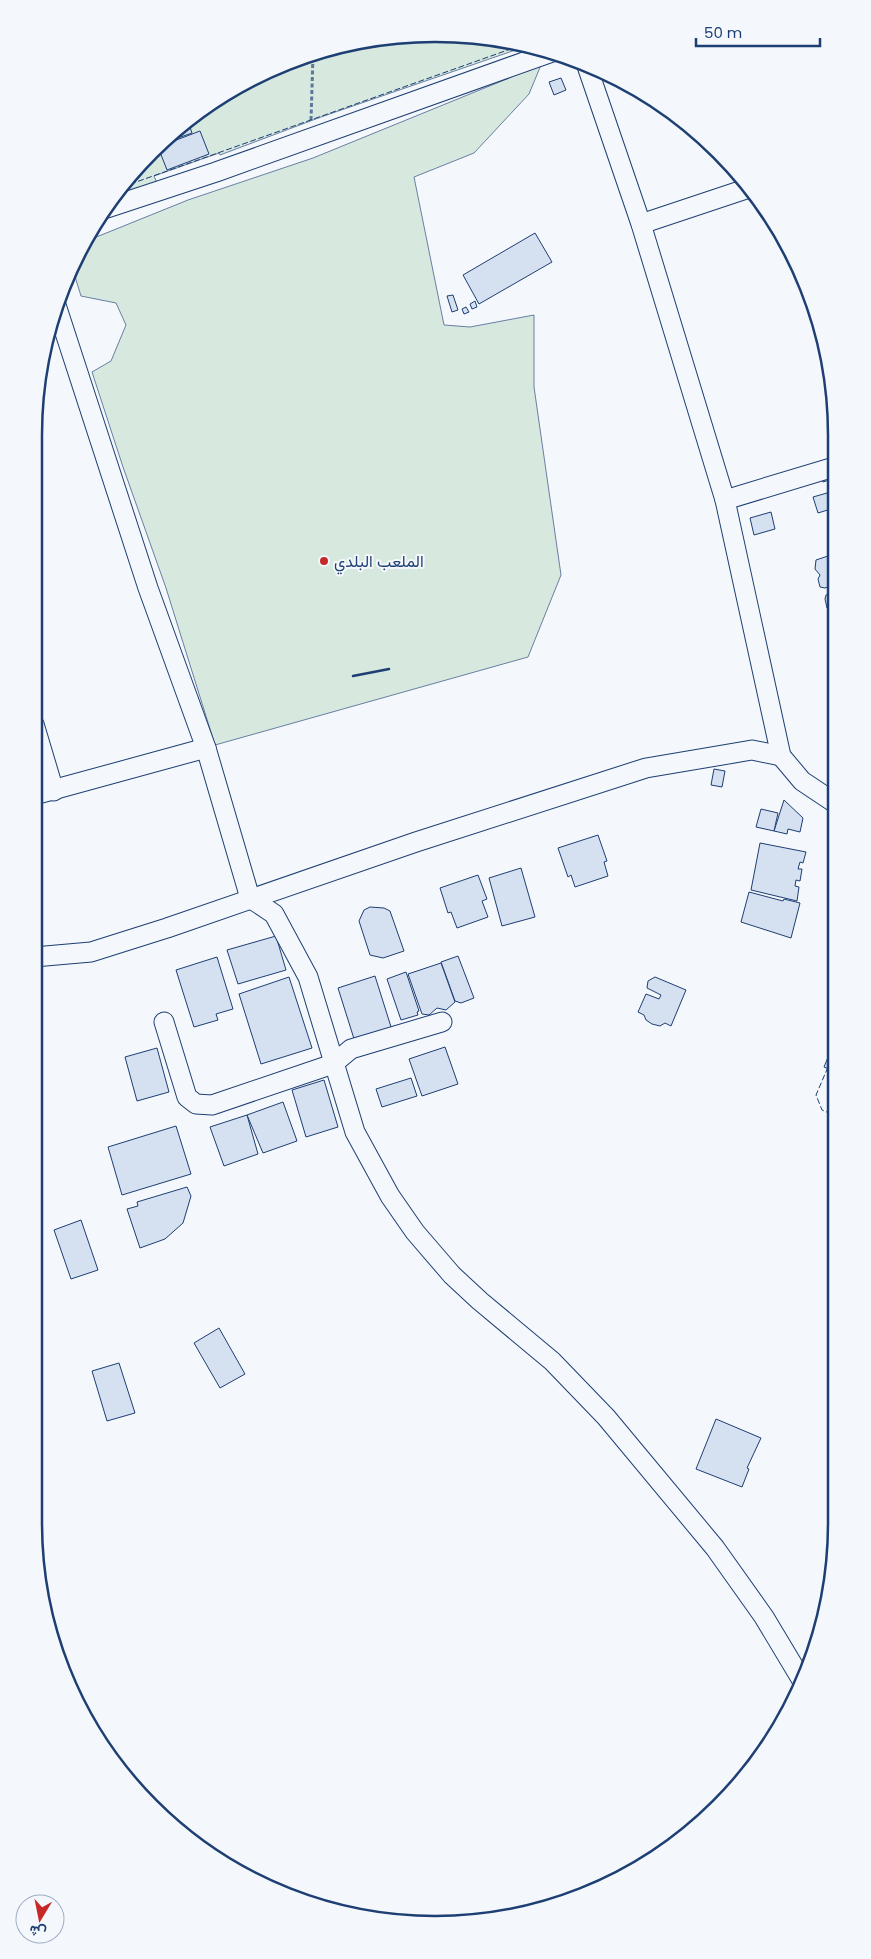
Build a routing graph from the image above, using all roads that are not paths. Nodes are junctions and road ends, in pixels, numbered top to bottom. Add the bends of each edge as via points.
1 (539, 57) edge
2 (590, 74) edge
3 (742, 190) edge
4 (118, 204) edge
5 (641, 224) junction
6 (60, 318) edge
7 (828, 469) edge
8 (725, 500) junction
9 (206, 748) junction
10 (42, 751) edge
11 (781, 756) junction
12 (54, 791) junction
13 (42, 794) edge
14 (828, 798) edge
15 (250, 898) junction
16 (42, 956) edge
17 (164, 1022) dead end
18 (442, 1022) dead end
19 (333, 1064) junction
20 (799, 1675) edge

1 - 4 street
2 - 5 street
3 - 5 street
5 - 8 street
6 - 9 street via 148,588
7 - 8 street
8 - 11 street
9 - 12 street
9 - 15 street
10 - 12 street
11 - 14 street via 802,781
11 - 15 street via 752,750 646,768
12 - 13 street
15 - 16 street via 91,952
15 - 19 street via 274,914 308,977
17 - 19 street via 187,1097 196,1104 212,1106
18 - 19 street via 351,1049
19 - 20 street via 355,1132 390,1196 416,1232 452,1275 552,1361 606,1417 715,1548 764,1617

